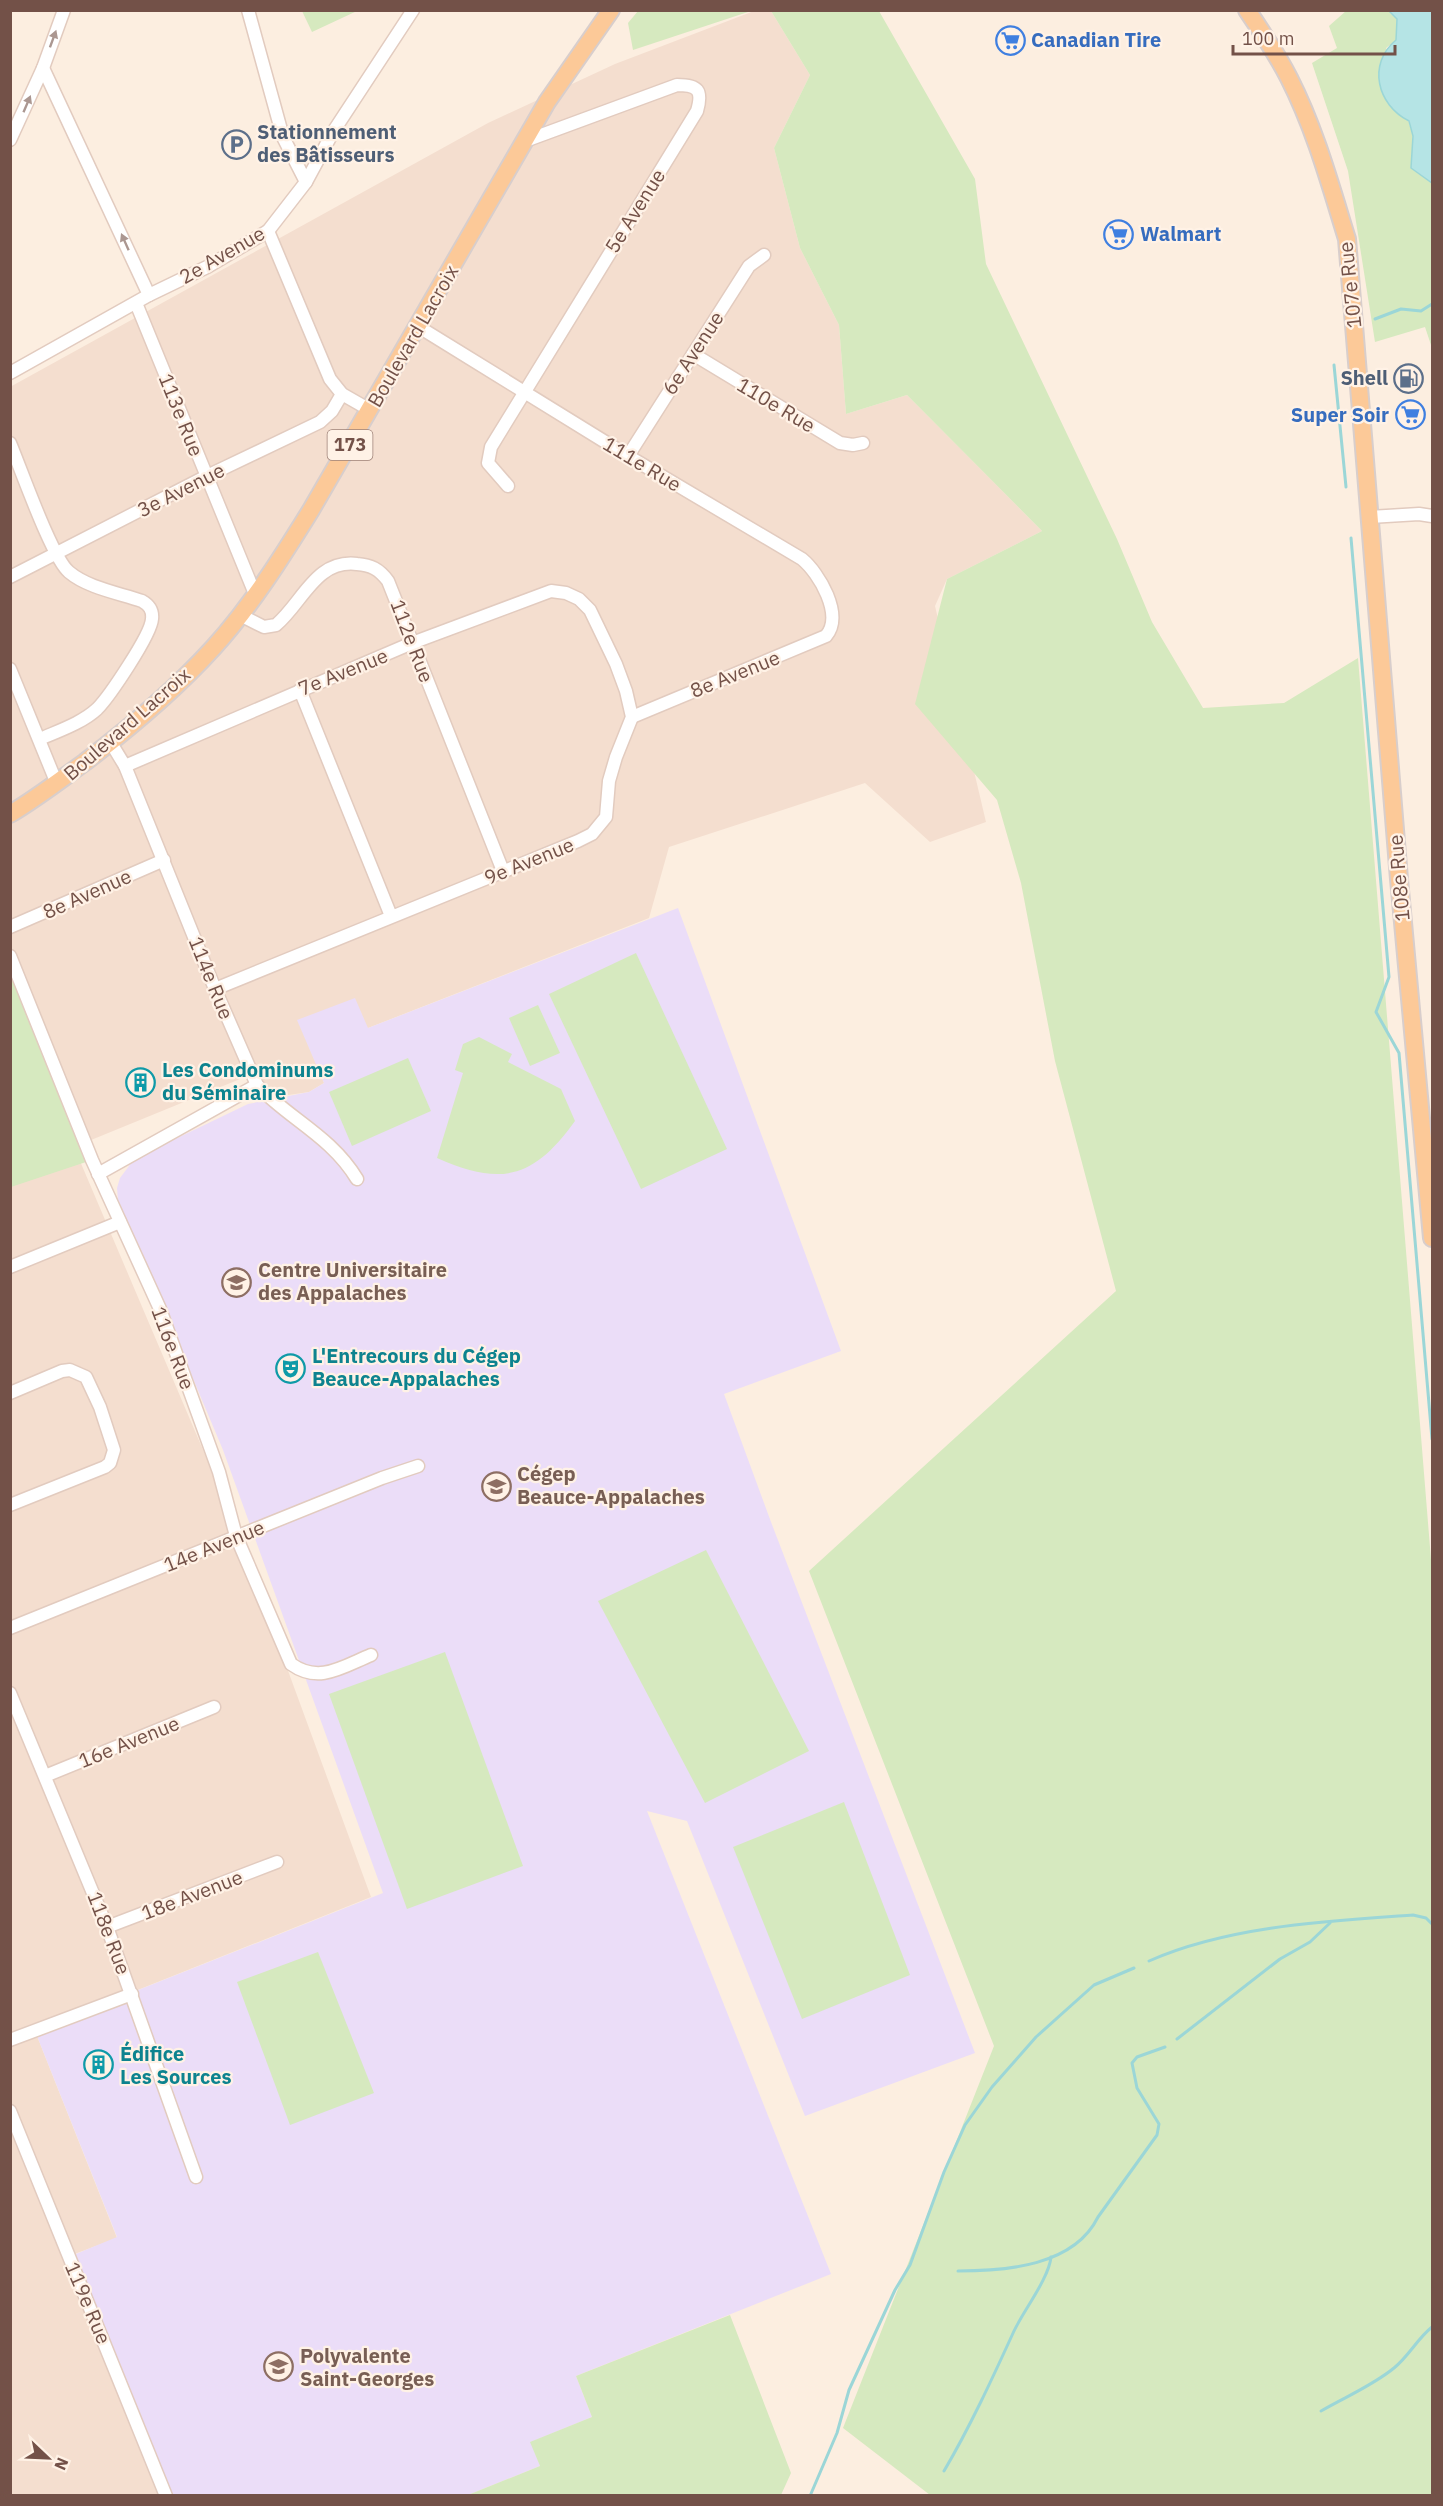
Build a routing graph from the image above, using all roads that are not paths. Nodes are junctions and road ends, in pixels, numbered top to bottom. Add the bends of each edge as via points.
1 (64, 10) edge
2 (248, 10) edge
3 (413, 10) edge
4 (612, 10) edge
5 (1247, 10) edge
6 (43, 68) junction
7 (10, 140) edge
8 (525, 141) junction
9 (306, 182) junction
10 (268, 231) junction
11 (764, 255) dead end
12 (149, 295) junction
13 (136, 303) junction
14 (419, 327) junction
15 (693, 354) junction
16 (10, 374) edge
17 (524, 392) junction
18 (342, 394) junction
19 (370, 410) junction
20 (10, 443) edge
21 (863, 443) dead end
22 (628, 456) junction
23 (206, 477) junction
24 (508, 486) dead end
25 (1432, 516) edge
26 (1370, 517) junction
27 (57, 554) junction
28 (10, 577) edge
29 (255, 594) junction
30 (240, 615) junction
31 (832, 625) joint
32 (412, 643) junction
33 (10, 669) edge
34 (300, 690) junction
35 (632, 717) junction
36 (40, 739) junction
37 (111, 743) junction
38 (125, 766) junction
39 (57, 784) junction
40 (10, 814) edge
41 (164, 860) junction
42 (503, 871) junction
43 (391, 916) junction
44 (10, 927) edge
45 (10, 956) edge
46 (215, 989) junction
47 (257, 1085) junction
48 (98, 1174) junction
49 (357, 1179) dead end
50 (120, 1222) junction
51 (1432, 1238) edge
52 (10, 1267) edge
53 (10, 1393) edge
54 (418, 1466) dead end
55 (10, 1505) edge
56 (236, 1536) junction
57 (10, 1628) edge
58 (371, 1655) dead end
59 (10, 1693) edge
60 (214, 1707) dead end
61 (45, 1776) junction
62 (277, 1862) dead end
63 (107, 1927) junction
64 (132, 1994) junction
65 (10, 2040) edge
66 (10, 2111) edge
67 (196, 2177) dead end
68 (166, 2496) edge

6 -> 1 street
2 - 9 street via 284,137
3 - 9 street, 2e Avenue via 333,132
4 - 8 main road, Boulevard Lacroix / 173 via 547,102
5 - 26 main road, 107e Rue via 1298,96 1347,239
7 -> 6 street
12 -> 6 street
8 - 14 main road, Boulevard Lacroix / 173
8 - 17 street, 5e Avenue via 677,85 699,91 697,111
9 - 10 street, 2e Avenue
10 - 12 street, 2e Avenue
10 - 18 street via 330,379
11 - 15 street, 6e Avenue via 749,266
12 - 13 street, 2e Avenue
13 - 16 street, 2e Avenue
13 - 23 street, 113e Rue
14 - 17 street, 111e Rue
14 - 19 main road, Boulevard Lacroix / 173
15 - 21 street, 110e Rue via 840,443
15 - 22 street, 6e Avenue
17 - 22 street, 111e Rue
17 - 24 street, 5e Avenue via 488,454 488,463
18 - 19 street
18 - 23 street, 3e Avenue via 320,422
19 - 29 main road, Boulevard Lacroix / 173 via 288,548
20 - 27 street
22 - 31 street, 111e Rue via 811,566 826,594
23 - 27 street, 3e Avenue
23 - 29 street, 113e Rue
25 - 26 street
26 - 51 main road, 108e Rue
27 - 28 street, 3e Avenue
27 - 36 street via 68,572 82,581 142,601 151,609 152,622 150,632 97,708
29 - 30 main road, Boulevard Lacroix / 173
30 - 32 street, 112e Rue via 264,627 276,625 322,572 338,563 367,565 388,581
30 - 37 main road, Boulevard Lacroix / 173 via 182,679
31 - 35 street, 8e Avenue via 826,636
32 - 34 street, 7e Avenue
32 - 35 street, 7e Avenue via 551,591 566,593 590,610 606,640
32 - 42 street, 112e Rue
33 - 36 street
34 - 38 street, 7e Avenue
34 - 43 street
35 - 42 street, 9e Avenue via 609,781 606,817 592,834
36 - 39 street
37 - 38 street, 114e Rue
37 - 39 main road, Boulevard Lacroix / 173
38 - 41 street, 114e Rue
39 - 40 main road, Boulevard Lacroix / 173
41 - 44 street, 8e Avenue
41 - 46 street, 114e Rue
42 - 43 street, 9e Avenue
43 - 46 street, 9e Avenue
45 - 48 street, 116e Rue
46 - 47 street, 114e Rue
47 - 48 street
47 - 49 street, 114e Rue via 338,1153
48 - 50 street, 116e Rue
50 - 52 street
50 - 56 street, 116e Rue via 160,1310 219,1472
53 - 55 street via 62,1371 86,1377 114,1450 105,1467
54 - 56 street, 14e Avenue
56 - 57 street, 14e Avenue
56 - 58 street, 116e Rue via 291,1664 302,1672 318,1674
59 - 61 street, 118e Rue
60 - 61 street, 16e Avenue
61 - 63 street, 118e Rue
62 - 63 street, 18e Avenue
63 - 64 street, 118e Rue
64 - 65 street
64 - 67 street, 118e Rue
66 - 68 street, 119e Rue

